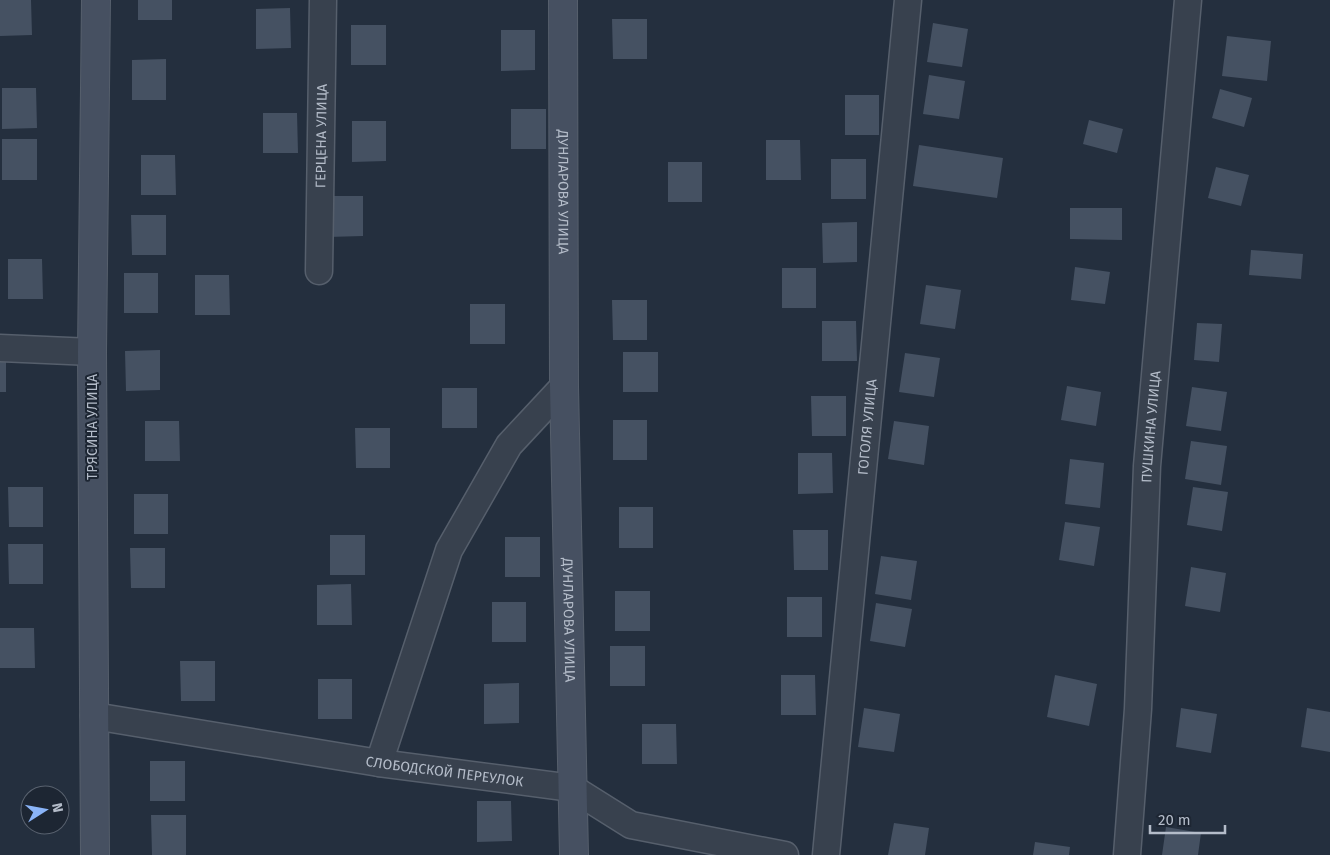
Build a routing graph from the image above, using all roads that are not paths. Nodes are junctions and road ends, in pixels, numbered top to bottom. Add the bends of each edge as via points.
1 (96, 0) edge
2 (323, 0) edge
3 (563, 0) edge
4 (908, 0) edge
5 (1188, 0) edge
6 (320, 272) dead end
7 (0, 348) edge
8 (92, 352) junction
9 (564, 386) junction
10 (94, 716) junction
11 (379, 763) junction
12 (572, 788) junction
13 (95, 855) edge
14 (574, 855) edge
15 (785, 855) edge
16 (826, 855) edge
17 (1127, 855) edge

1 - 8 street, ТРЯСИНА УЛИЦА
2 - 6 street, ГЕРЦЕНА УЛИЦА
3 - 9 street, ДУНЛАРОВА УЛИЦА
4 - 16 street, ГОГОЛЯ УЛИЦА
5 - 17 street, ПУШКИНА УЛИЦА via 1147,466 1138,709
7 - 8 street
8 - 10 street, ТРЯСИНА УЛИЦА
9 - 11 street via 509,446 449,550
9 - 12 street, ДУНЛАРОВА УЛИЦА
10 - 11 street, СЛОБОДСКОЙ ПЕРЕУЛОК
10 - 13 street, ТРЯСИНА УЛИЦА
11 - 12 street, СЛОБОДСКОЙ ПЕРЕУЛОК
12 - 14 street, ДУНЛАРОВА УЛИЦА
12 - 15 street, СЛОБОДСКОЙ ПЕРЕУЛОК via 631,825

